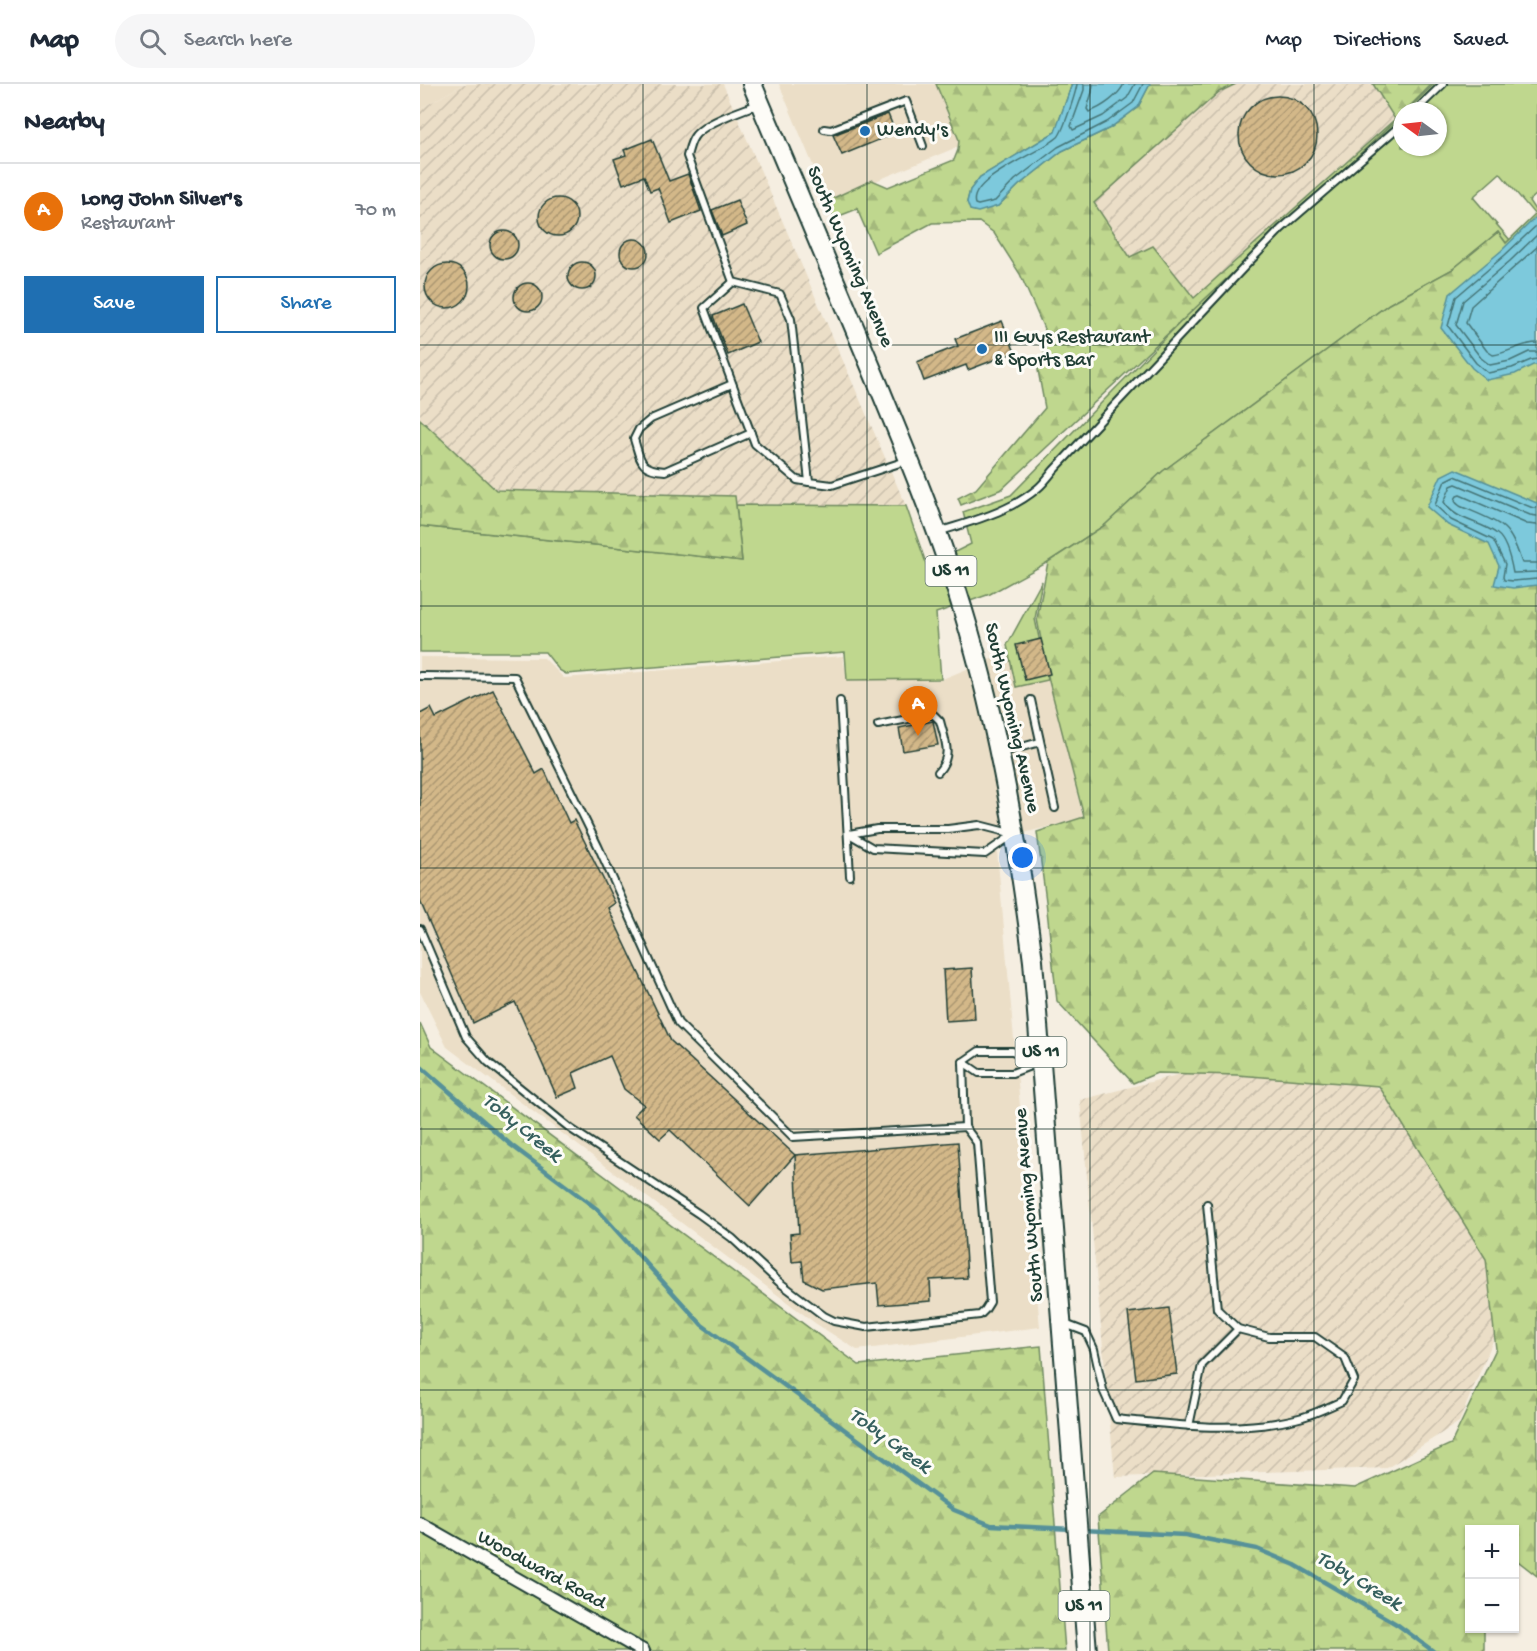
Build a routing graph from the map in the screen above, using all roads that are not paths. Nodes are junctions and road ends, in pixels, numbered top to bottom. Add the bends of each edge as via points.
1 (752, 84) edge
2 (1443, 84) edge
3 (1424, 102) edge
4 (760, 104) junction
5 (824, 129) dead end
6 (1393, 132) edge
7 (923, 146) dead end
8 (734, 282) junction
9 (732, 384) junction
10 (751, 433) junction
11 (909, 460) junction
12 (809, 482) junction
13 (938, 532) junction
14 (420, 676) edge
15 (840, 700) dead end
16 (1031, 700) dead end
17 (878, 725) dead end
18 (1040, 742) junction
19 (999, 753) junction
20 (938, 772) dead end
21 (1055, 808) dead end
22 (849, 834) junction
23 (1014, 834) junction
24 (850, 876) dead end
25 (420, 929) edge
26 (963, 1062) junction
27 (1041, 1062) junction
28 (965, 1126) junction
29 (1207, 1204) dead end
30 (1062, 1322) junction
31 (1238, 1329) junction
32 (1189, 1426) junction
33 (420, 1524) edge
34 (643, 1651) edge
35 (1087, 1651) edge

1 - 4 main road, South Wyoming Avenue / US 11
2 - 3 lane
4 - 8 lane via 702,129 694,137 687,156
4 - 11 main road, South Wyoming Avenue / US 11
5 - 7 lane via 831,130 906,101
6 - 13 lane via 1281,229 1040,487 1004,510
8 - 9 lane via 704,308
8 - 12 lane via 780,294 791,319
9 - 10 lane
9 - 10 lane via 651,418 634,439 642,464 651,470 665,471
10 - 12 lane via 756,444 797,480
11 - 12 lane via 832,485
11 - 13 main road, South Wyoming Avenue / US 11
13 - 19 main road, South Wyoming Avenue / US 11 via 973,644
14 - 28 lane via 514,677 598,846 678,1023 793,1137
15 - 22 lane
16 - 18 lane
17 - 20 lane via 928,715 937,717 947,753
18 - 19 lane
18 - 21 lane
19 - 23 main road, South Wyoming Avenue / US 11
22 - 23 lane via 878,829 980,825
22 - 23 lane via 873,848 985,854
22 - 24 lane
23 - 27 main road, South Wyoming Avenue / US 11 via 1033,961
25 - 28 lane via 466,1037 488,1062 571,1129 732,1238 779,1282 834,1321 866,1327 980,1315 985,1310 990,1302 977,1143
26 - 27 lane via 979,1073 1012,1073
26 - 27 lane via 979,1051 1012,1051
26 - 28 lane
27 - 30 main road, South Wyoming Avenue / US 11
29 - 31 lane via 1217,1309
30 - 32 lane via 1086,1332 1116,1419
30 - 35 main road, South Wyoming Avenue / US 11
31 - 32 lane via 1202,1365
31 - 32 lane via 1269,1337 1315,1337 1345,1358 1353,1380 1342,1401 1304,1417 1233,1427
33 - 34 street, Woodward Road

